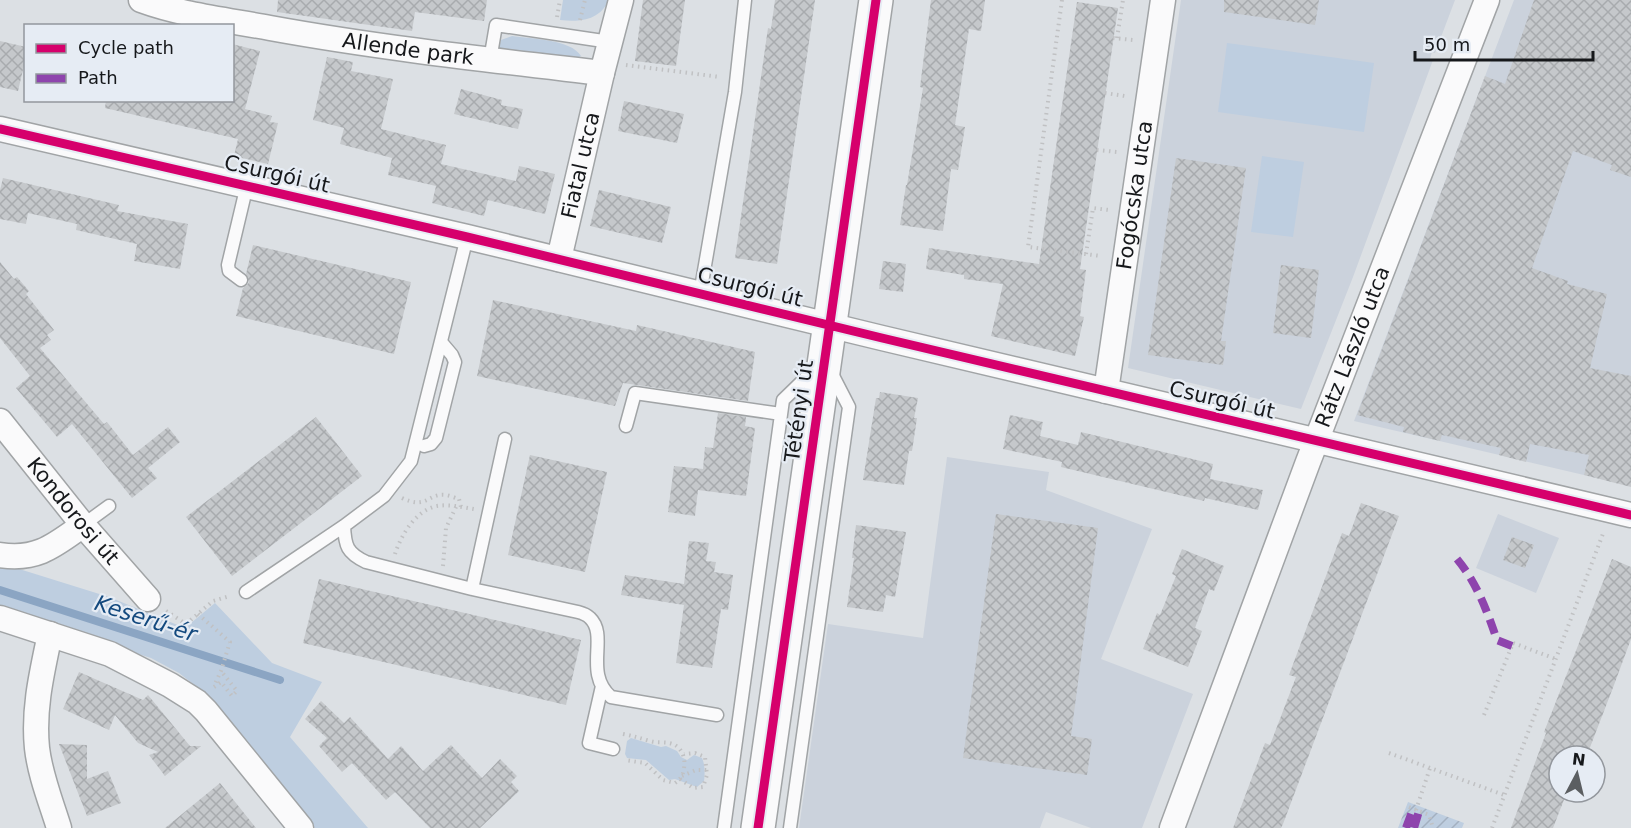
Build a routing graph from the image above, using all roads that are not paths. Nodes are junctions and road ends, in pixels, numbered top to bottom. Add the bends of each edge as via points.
1 (141, 0) edge
2 (621, 0) edge
3 (746, 0) edge
4 (876, 0) edge
5 (1163, 0) edge
6 (1486, 0) edge
7 (606, 59) junction
8 (490, 60) junction
9 (0, 129) edge
10 (247, 185) junction
11 (467, 237) junction
12 (559, 259) junction
13 (241, 280) dead end
14 (700, 294) junction
15 (830, 325) junction
16 (441, 342) junction
17 (825, 359) junction
18 (1106, 391) junction
19 (781, 414) junction
20 (0, 421) edge
21 (626, 426) dead end
22 (505, 439) dead end
23 (1316, 441) junction
24 (424, 446) dead end
25 (109, 506) dead end
26 (1622, 513) edge
27 (83, 525) junction
28 (344, 526) junction
29 (0, 555) edge
30 (471, 589) junction
31 (246, 592) dead end
32 (148, 599) road end
33 (0, 618) edge
34 (50, 634) junction
35 (602, 686) junction
36 (717, 715) dead end
37 (620, 750) road end
38 (59, 828) edge
39 (301, 828) edge
40 (724, 828) edge
41 (758, 828) edge
42 (790, 828) edge
43 (1172, 828) edge

1 - 8 street, Allende park via 182,12 299,33
2 - 7 street
3 - 14 lane
4 - 15 street, Tétényi út
5 - 18 street, Fogócska utca
6 - 23 street, Rátz László utca
7 - 8 street, Allende park
7 - 8 lane via 496,25
7 - 12 street, Fiatal utca
9 - 10 street, Csurgói út
10 - 11 street, Csurgói út
10 - 13 lane via 228,265 229,271
11 - 12 street, Csurgói út
11 - 16 lane
12 - 14 street, Csurgói út
14 - 15 street, Csurgói út
15 - 17 street, Tétényi út
15 - 18 street, Csurgói út
16 - 24 lane via 455,362 436,438
16 - 28 lane via 411,461 384,496
17 - 19 lane via 783,399
17 - 41 street, Tétényi út
17 - 42 lane via 849,407
18 - 23 street, Csurgói út
19 - 21 lane via 635,393
19 - 40 lane
20 - 27 street, Kondorosi út
22 - 30 lane
23 - 26 street, Csurgói út
23 - 43 street, Rátz László utca
25 - 27 lane
27 - 29 street via 51,548 23,556
27 - 32 street, Kondorosi út
28 - 30 lane via 348,549 366,562
28 - 31 lane
30 - 35 lane via 578,612 591,619 597,631 596,661
33 - 34 street
34 - 38 street via 36,718 38,749
34 - 39 street via 110,654 197,702
35 - 36 lane via 611,697
35 - 37 lane via 589,743

